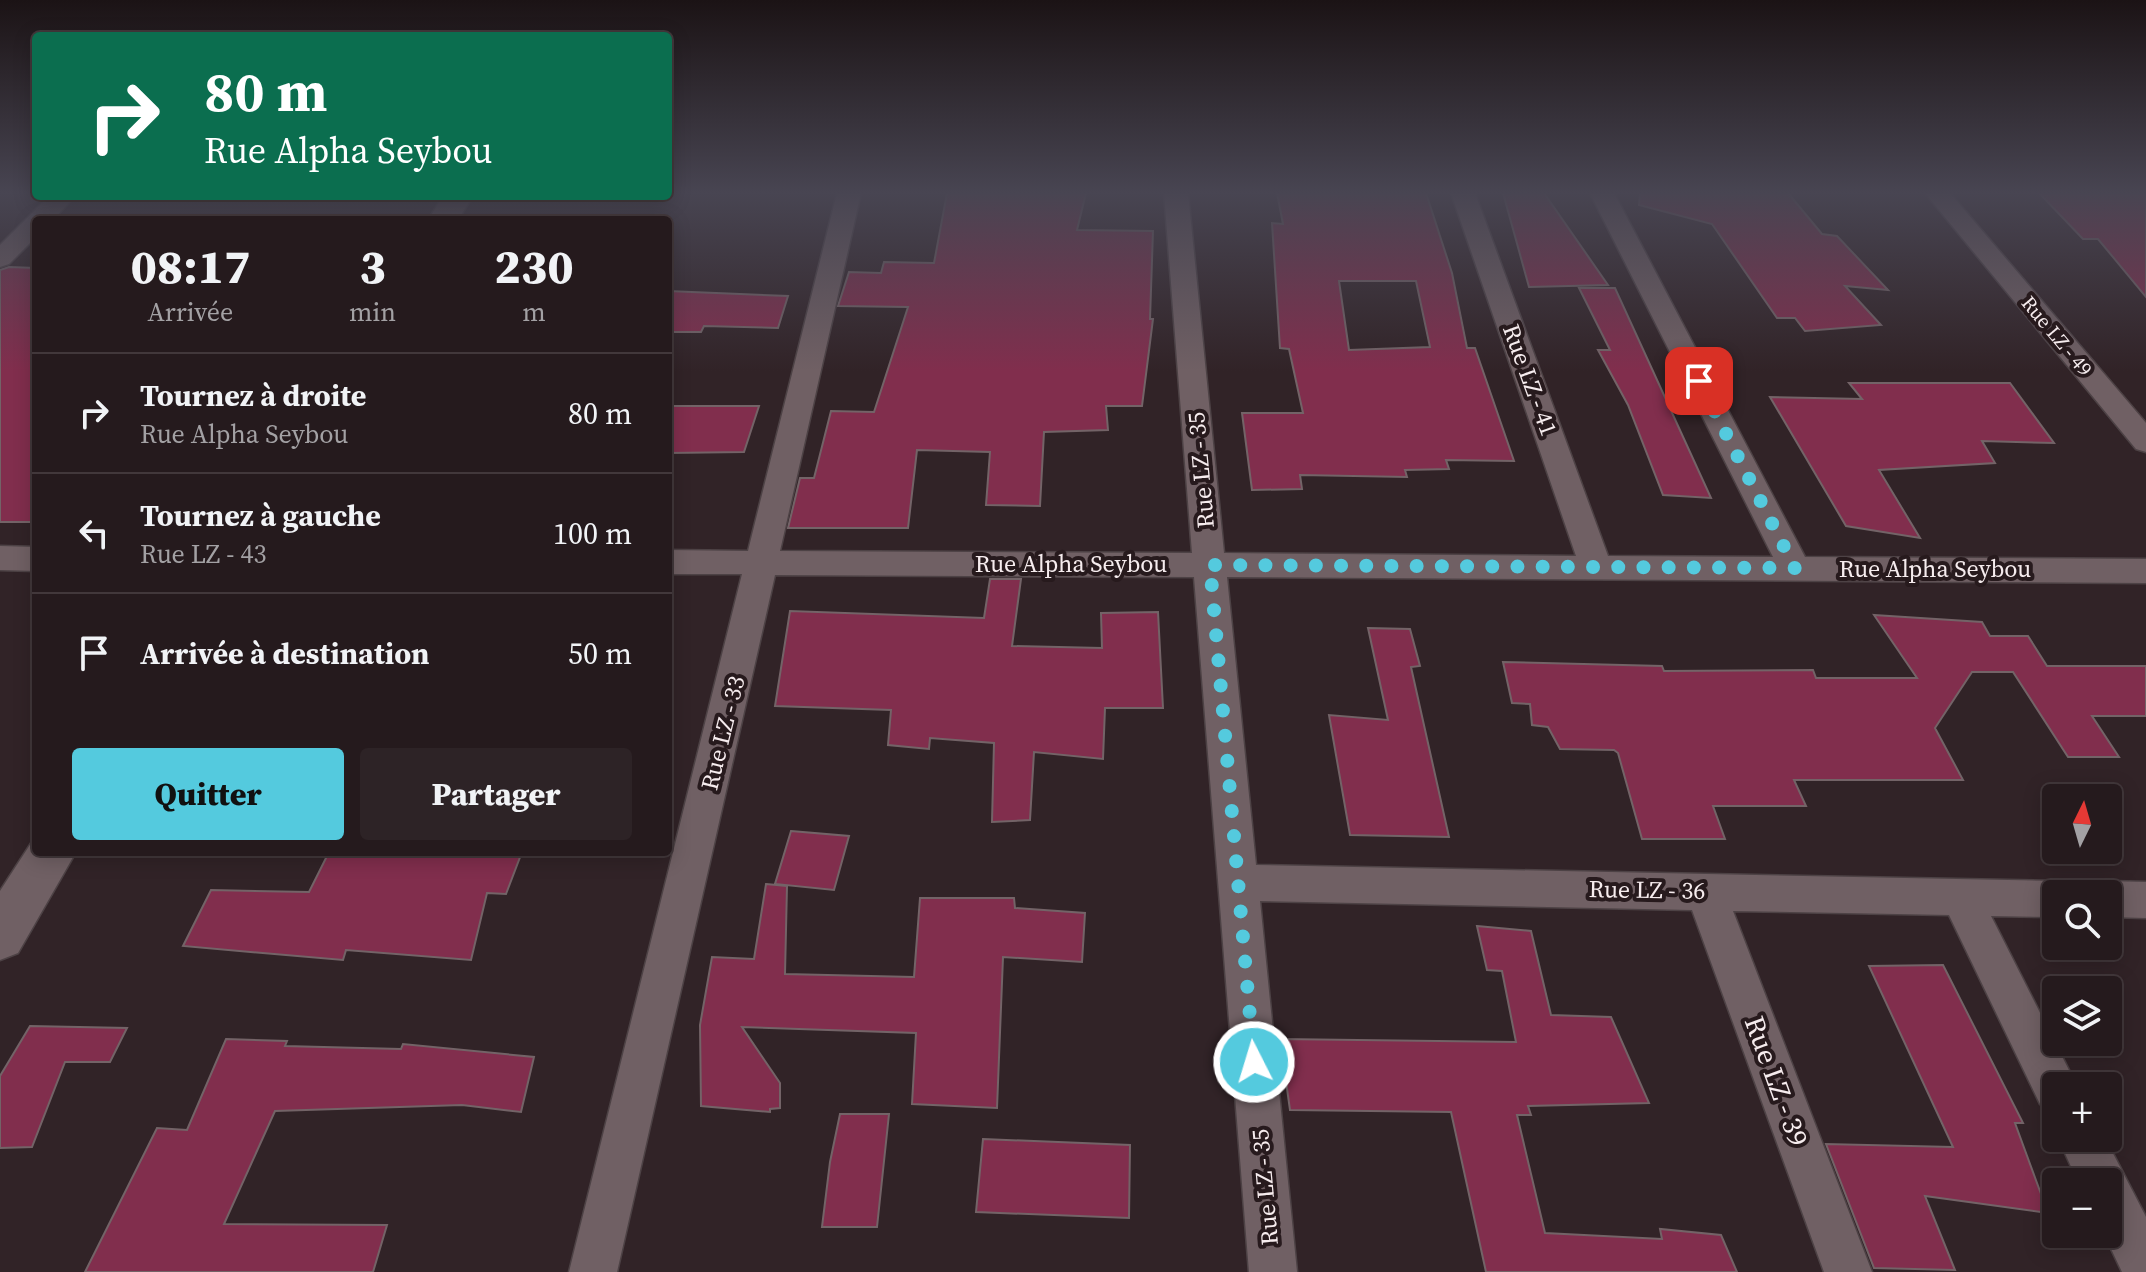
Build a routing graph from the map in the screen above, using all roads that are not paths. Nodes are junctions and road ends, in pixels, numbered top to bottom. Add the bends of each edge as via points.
1 (835, 252) edge
2 (1181, 252) edge
3 (1484, 252) edge
4 (1633, 252) edge
5 (1987, 252) edge
6 (2146, 442) edge
7 (0, 558) edge
8 (32, 559) edge
9 (672, 562) edge
10 (764, 562) junction
11 (1210, 565) junction
12 (1596, 567) junction
13 (1795, 568) junction
14 (2146, 571) edge
15 (50, 856) edge
16 (1238, 883) junction
17 (1705, 891) junction
18 (1961, 898) junction
19 (2042, 899) edge
20 (2122, 899) edge
21 (2146, 900) edge
22 (0, 936) edge
23 (2048, 1072) edge
24 (2122, 1220) edge
25 (2146, 1268) edge
26 (593, 1272) edge
27 (1273, 1272) edge
28 (1848, 1272) edge

1 - 10 street, Rue LZ - 33
2 - 11 street, Rue LZ - 35
3 - 12 street, Rue LZ - 41
4 - 13 street
5 - 6 street, Rue LZ - 49
7 - 8 street
9 - 10 street, Rue Alpha Seybou
10 - 11 street, Rue Alpha Seybou
10 - 26 street, Rue LZ - 33
11 - 12 street, Rue Alpha Seybou
11 - 16 street, Rue LZ - 35
12 - 13 street, Rue Alpha Seybou
13 - 14 street, Rue Alpha Seybou
15 - 22 street
16 - 17 street, Rue LZ - 36
16 - 27 street, Rue LZ - 35
17 - 18 street, Rue LZ - 36
17 - 28 street, Rue LZ - 39
18 - 19 street, Rue LZ - 36
18 - 23 street
20 - 21 street
24 - 25 street

